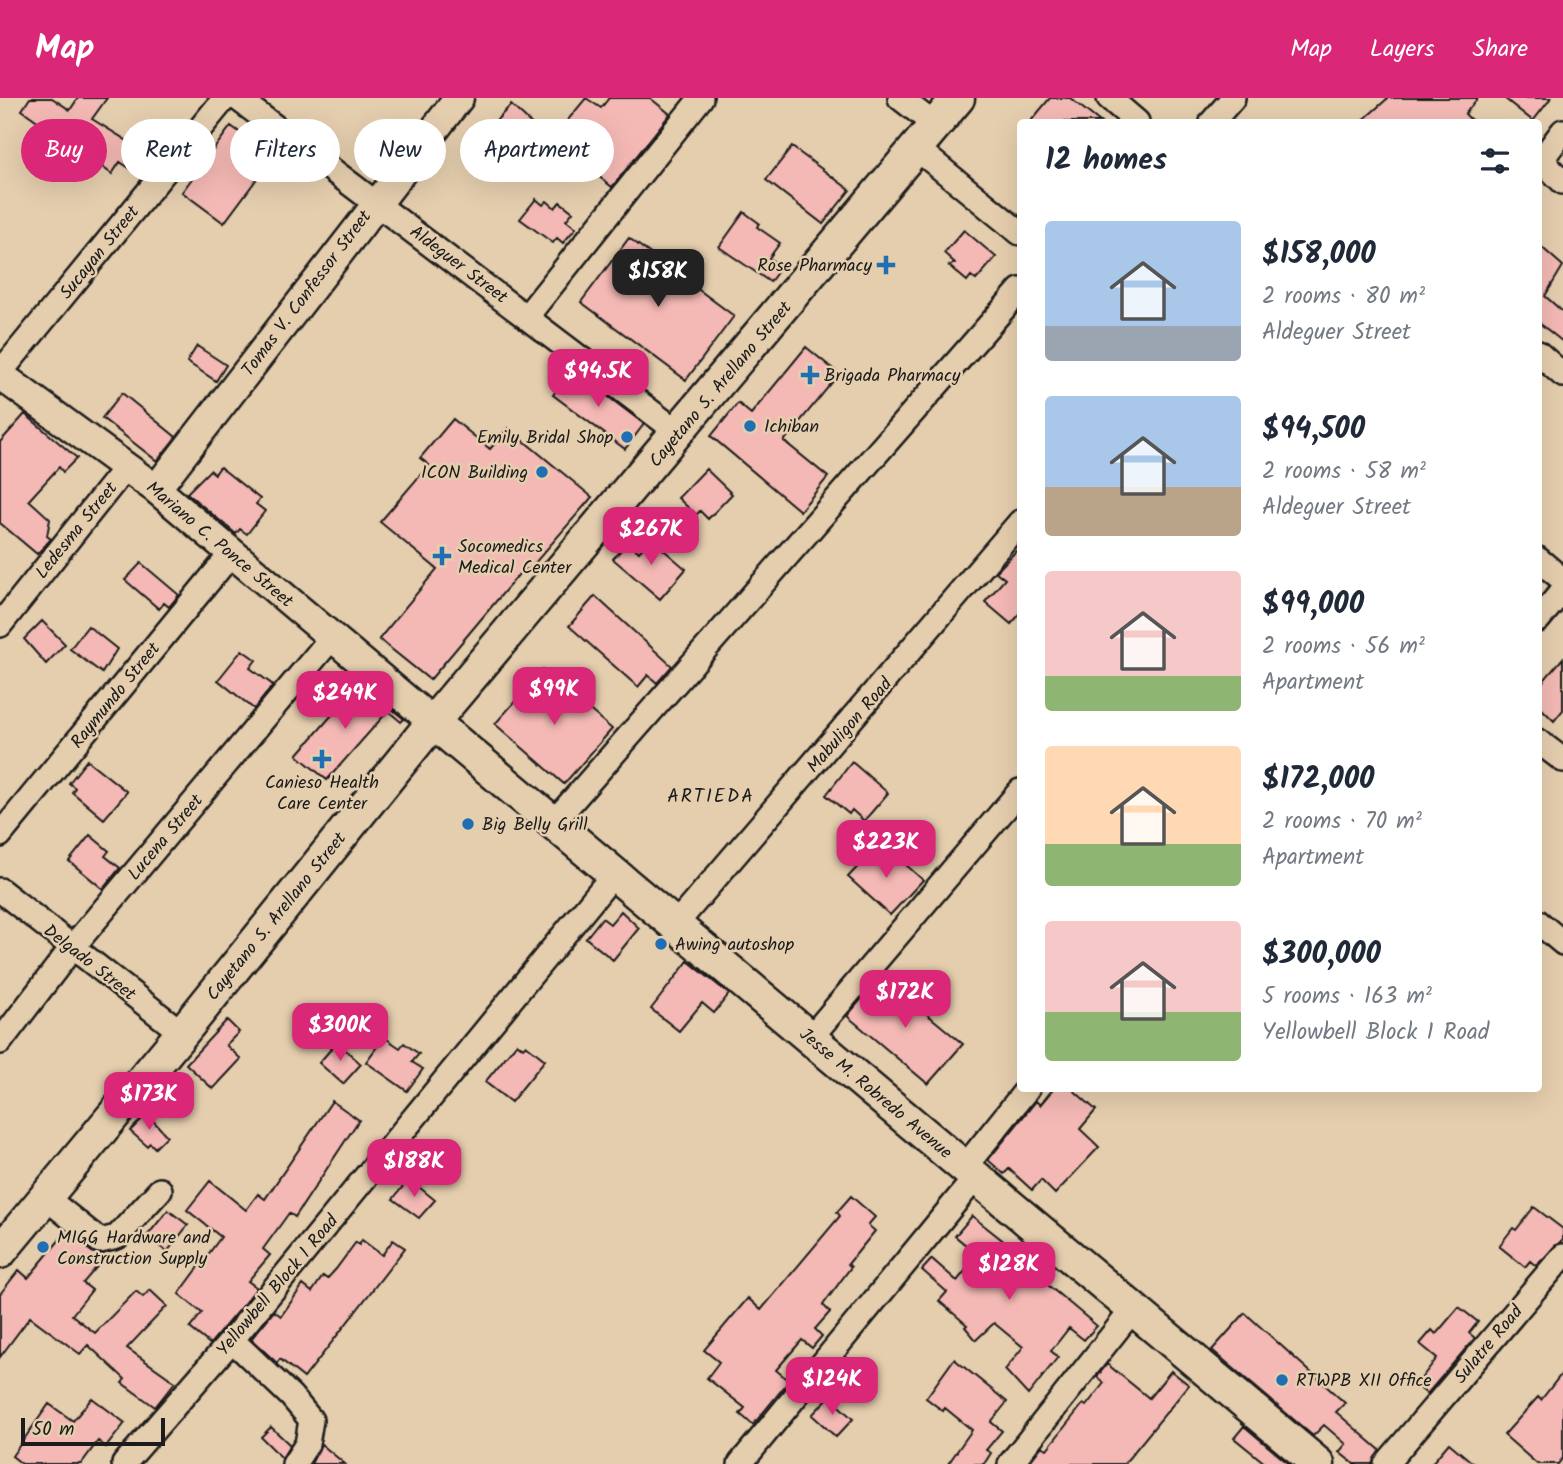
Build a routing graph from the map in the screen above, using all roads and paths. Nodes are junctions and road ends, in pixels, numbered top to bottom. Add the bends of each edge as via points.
1 (225, 98) edge
2 (237, 98) edge
3 (458, 98) edge
4 (701, 98) edge
5 (900, 98) edge
6 (958, 98) edge
7 (1109, 98) edge
8 (1233, 98) edge
9 (1134, 119) edge
10 (1215, 119) edge
11 (1563, 131) edge
12 (925, 137) junction
13 (1555, 174) edge
14 (376, 201) junction
15 (1017, 230) edge
16 (1017, 293) edge
17 (527, 316) junction
18 (1542, 357) edge
19 (0, 374) edge
20 (1563, 375) edge
21 (679, 433) junction
22 (126, 467) junction
23 (156, 489) junction
24 (1017, 526) edge
25 (231, 554) junction
26 (1542, 562) edge
27 (1563, 580) edge
28 (1563, 590) edge
29 (1542, 615) edge
30 (0, 625) edge
31 (333, 636) junction
32 (433, 722) junction
33 (1542, 744) edge
34 (1563, 760) edge
35 (1017, 795) edge
36 (552, 824) junction
37 (0, 835) edge
38 (613, 875) junction
39 (0, 890) edge
40 (675, 925) junction
41 (1542, 925) edge
42 (1563, 943) edge
43 (71, 949) junction
44 (182, 1033) junction
45 (811, 1037) junction
46 (0, 1042) edge
47 (1025, 1092) edge
48 (970, 1172) junction
49 (160, 1191) dead end
50 (45, 1198) junction
51 (0, 1252) edge
52 (1563, 1256) edge
53 (1134, 1308) junction
54 (232, 1340) junction
55 (124, 1464) edge
56 (294, 1464) edge
57 (740, 1464) edge
58 (1010, 1464) edge
59 (1318, 1464) edge
60 (1386, 1464) edge

1 - 19 street, Sucayan Street
2 - 14 street, Aldeguer Street
3 - 14 street, Tomas V. Confessor Street
4 - 17 street
5 - 12 street
6 - 12 main road, Cayetano S. Arellano Street
7 - 9 street
8 - 10 street
11 - 13 street via 1546,151
12 - 15 street
12 - 21 main road, Cayetano S. Arellano Street
14 - 17 street, Aldeguer Street
14 - 23 street, Tomas V. Confessor Street
16 - 36 street
17 - 21 street, Aldeguer Street
18 - 20 street
19 - 22 street, Mariano C. Ponce Street
21 - 32 main road, Cayetano S. Arellano Street
22 - 23 street, Mariano C. Ponce Street
22 - 30 street, Ledesma Street
23 - 25 street, Mariano C. Ponce Street
24 - 40 street, Mabuligon Road
25 - 31 street, Mariano C. Ponce Street
25 - 37 street, Raymundo Street
26 - 27 street
28 - 29 street
31 - 32 street, Mariano C. Ponce Street
31 - 43 street, Lucena Street
32 - 36 main road, Jesse M. Robredo Avenue
32 - 44 main road, Cayetano S. Arellano Street
33 - 34 street
35 - 45 street
36 - 38 main road, Jesse M. Robredo Avenue
38 - 40 main road, Jesse M. Robredo Avenue
38 - 54 street, Yellowbell Block 1 Road
39 - 43 street, Delgado Street
40 - 45 main road, Jesse M. Robredo Avenue
41 - 42 street
43 - 44 street, Delgado Street
43 - 46 street, Lucena Street
44 - 50 main road, Cayetano S. Arellano Street
45 - 48 main road, Jesse M. Robredo Avenue
47 - 48 street
48 - 53 main road, Jesse M. Robredo Avenue
48 - 57 street
49 - 50 street via 110,1241 100,1241
50 - 51 main road, Cayetano S. Arellano Street
52 - 60 street, Sulatre Road
53 - 58 street
53 - 59 main road, Jesse M. Robredo Avenue
54 - 55 street, Yellowbell Block 1 Road
54 - 56 street via 312,1420 307,1444

